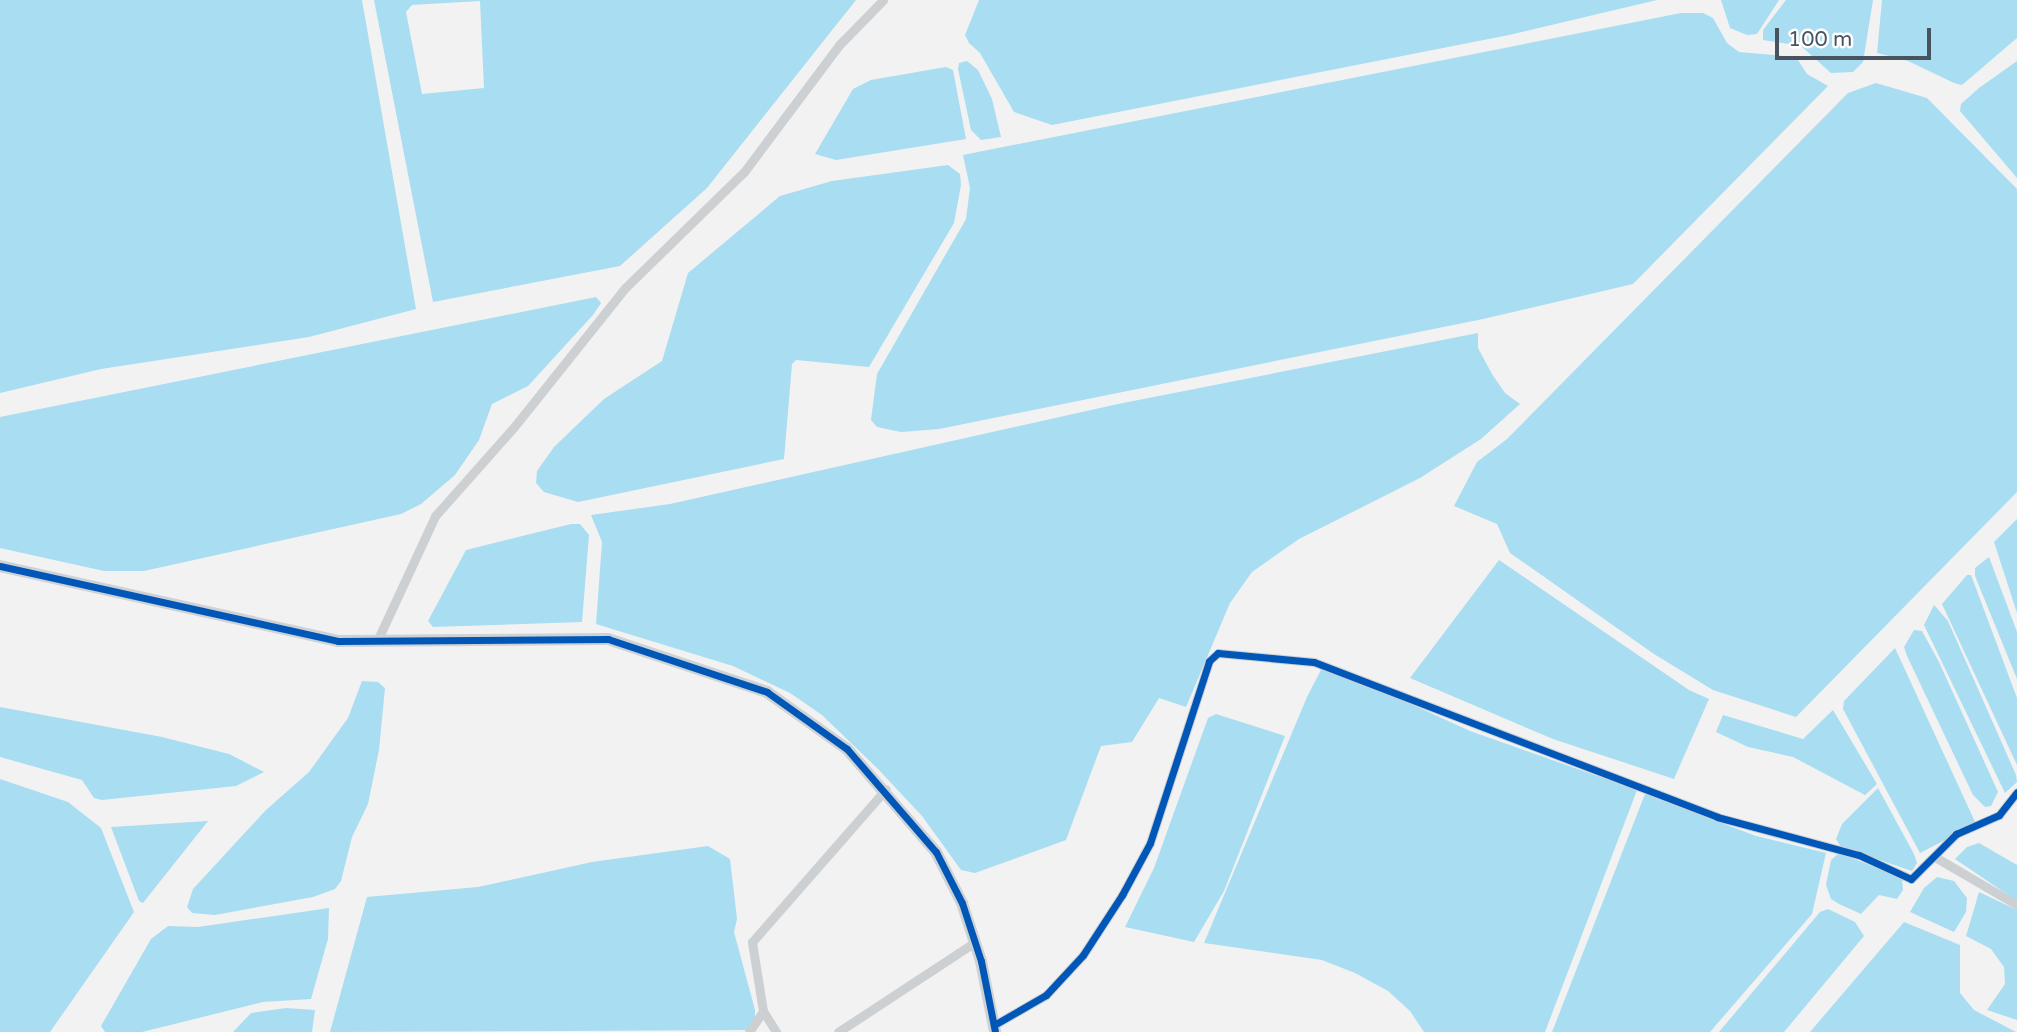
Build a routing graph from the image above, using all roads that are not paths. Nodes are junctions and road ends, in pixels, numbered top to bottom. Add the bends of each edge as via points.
1 (883, 0) edge
2 (0, 566) edge
3 (378, 639) junction
4 (886, 789) junction
5 (2017, 792) edge
6 (1935, 858) junction
7 (2017, 905) edge
8 (975, 942) junction
9 (764, 1011) junction
10 (994, 1028) edge
11 (749, 1032) edge
12 (776, 1032) edge
13 (838, 1032) edge

1 - 3 street via 839,45 744,172 625,288 435,516
2 - 3 street via 308,637
3 - 4 street via 588,636 645,650 716,671 790,705 848,749
4 - 8 street via 936,852
4 - 9 street via 752,942
5 - 6 street via 1998,815 1956,834
6 - 7 street
6 - 10 street via 1911,879 1859,855 1717,817 1314,662 1218,653 1209,662 1157,823 1128,885 1083,955 1055,985 1025,1011
8 - 10 street
8 - 13 street
9 - 11 street
9 - 12 street

